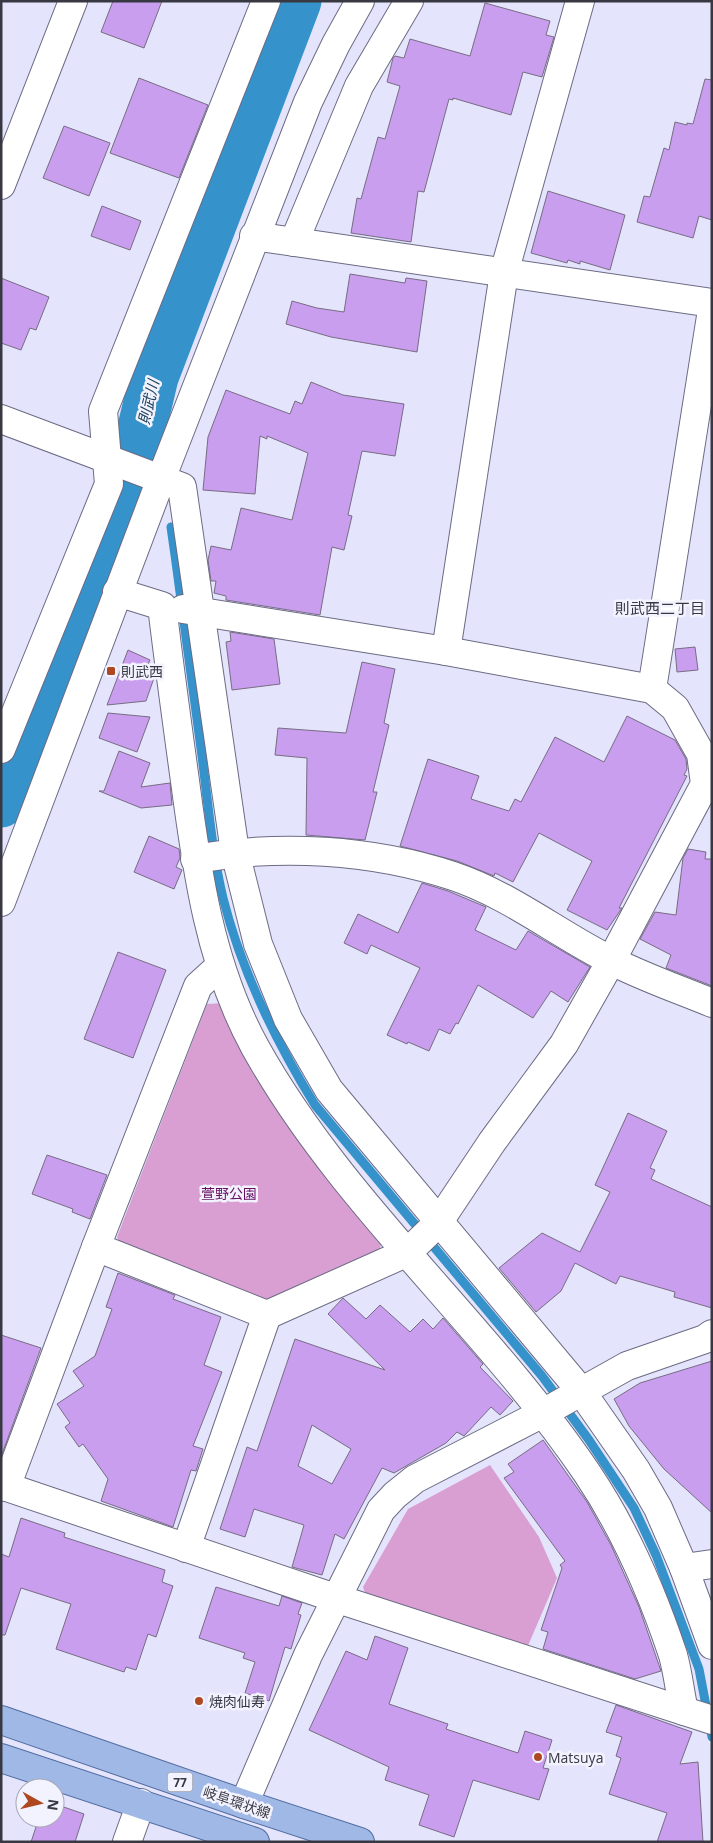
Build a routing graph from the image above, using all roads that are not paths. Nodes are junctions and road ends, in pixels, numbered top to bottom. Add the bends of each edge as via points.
1 (73, 1) edge
2 (266, 1) edge
3 (360, 1) edge
4 (409, 1) edge
5 (580, 1) edge
6 (1, 185) edge
7 (254, 236) junction
8 (294, 242) junction
9 (504, 273) junction
10 (712, 303) edge
11 (712, 310) edge
12 (1, 419) edge
13 (133, 468) junction
14 (117, 592) junction
15 (180, 609) junction
16 (446, 651) junction
17 (652, 689) junction
18 (1, 749) edge
19 (708, 784) edge
20 (214, 856) junction
21 (1, 902) edge
22 (611, 961) junction
23 (220, 966) junction
24 (712, 1002) edge
25 (423, 1237) junction
26 (96, 1247) junction
27 (267, 1315) junction
28 (712, 1334) edge
29 (561, 1402) junction
30 (4, 1486) edge
31 (186, 1548) junction
32 (712, 1564) edge
33 (684, 1568) junction
34 (338, 1599) junction
35 (712, 1645) edge
36 (698, 1715) edge
37 (1, 1720) edge
38 (1, 1758) edge
39 (141, 1803) junction
40 (244, 1804) junction
41 (127, 1842) edge
42 (255, 1842) edge
43 (360, 1842) edge

1 - 6 street
2 - 13 street via 103,411
3 - 7 street via 308,102
4 - 8 street via 359,86
5 - 9 street
7 - 8 street
7 - 13 street
8 - 9 street
9 - 10 street
9 - 16 street
11 - 17 street
12 - 13 street
13 - 14 street
13 - 15 street via 182,487
13 - 18 street via 109,484
14 - 15 street
14 - 21 street
15 - 16 street
15 - 20 street
15 - 20 street
16 - 17 street
17 - 19 street via 675,708 702,754
19 - 22 street
20 - 22 street via 297,851 356,855 454,876 496,895
20 - 23 street
20 - 25 street via 258,944 288,1019 329,1090
22 - 24 street
22 - 25 street via 564,1044
23 - 25 street via 254,1046 334,1164
23 - 26 street via 198,986
25 - 27 street
25 - 29 street
25 - 29 street via 516,1378
26 - 27 street
26 - 30 street
27 - 31 street
28 - 29 street via 627,1366
29 - 33 street via 640,1478 658,1508
29 - 34 street via 415,1479 395,1495 382,1510
29 - 36 street via 588,1474 621,1530 641,1574
30 - 31 street
31 - 34 street
32 - 33 street
33 - 35 street
34 - 36 street
34 - 40 street via 308,1655
37 - 40 main road, 岐阜環状線 / 77
38 - 39 main road, 77
39 - 41 street
39 - 42 main road, 77
40 - 43 main road, 岐阜環状線 / 77

